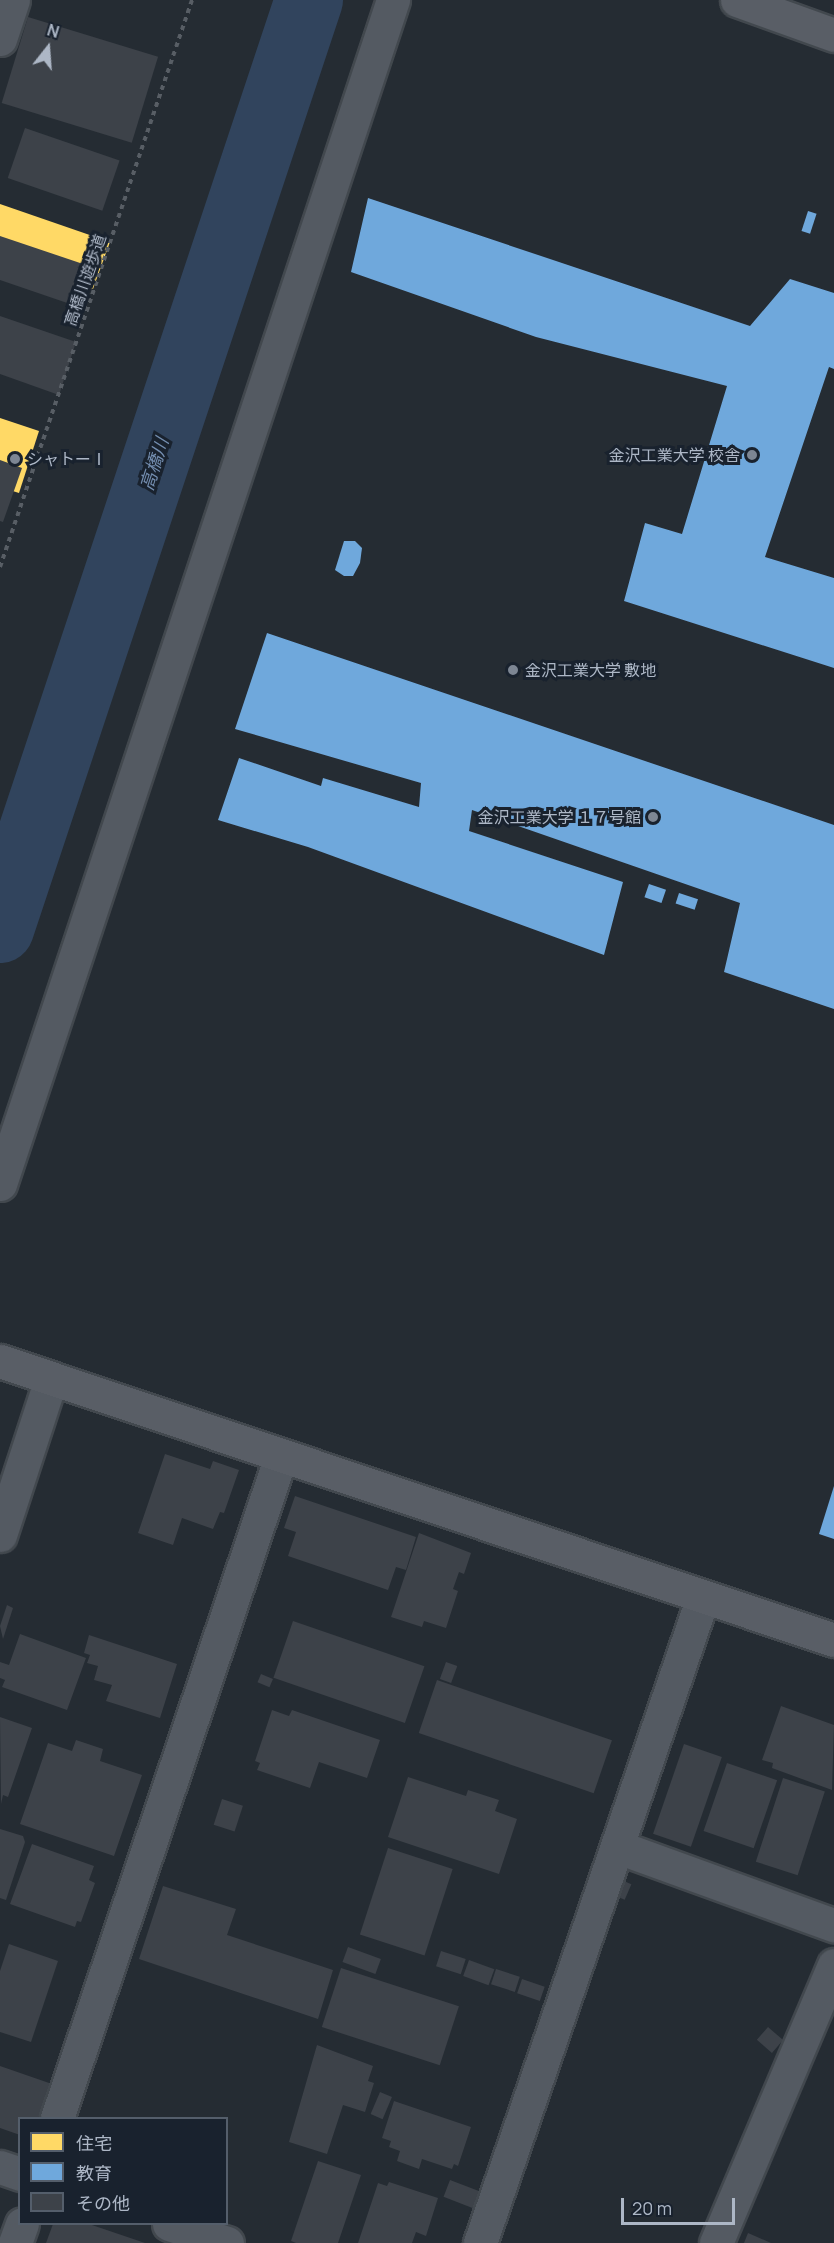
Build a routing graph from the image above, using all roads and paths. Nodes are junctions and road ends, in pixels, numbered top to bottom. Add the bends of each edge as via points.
1 (13, 0) edge
2 (192, 0) edge
3 (393, 0) edge
4 (737, 0) edge
5 (834, 35) edge
6 (0, 39) edge
7 (0, 567) edge
8 (0, 1184) edge
9 (0, 1361) edge
10 (51, 1379) junction
11 (281, 1456) junction
12 (0, 1535) edge
13 (703, 1597) junction
14 (834, 1640) edge
15 (618, 1847) junction
16 (834, 1925) edge
17 (834, 1965) edge
18 (57, 2117) edge
19 (0, 2167) edge
20 (18, 2173) edge
21 (21, 2225) edge
22 (175, 2225) edge
23 (15, 2243) edge
24 (226, 2243) edge
25 (480, 2243) edge
26 (716, 2243) edge

1 - 6 street
2 - 7 path, 高橋川遊歩道
3 - 8 street
4 - 5 street
9 - 10 street
10 - 11 street
10 - 12 street
11 - 13 street
11 - 18 street
13 - 14 street
13 - 15 street
15 - 16 street
15 - 25 street
17 - 26 street
19 - 20 street
21 - 23 street
22 - 24 street

